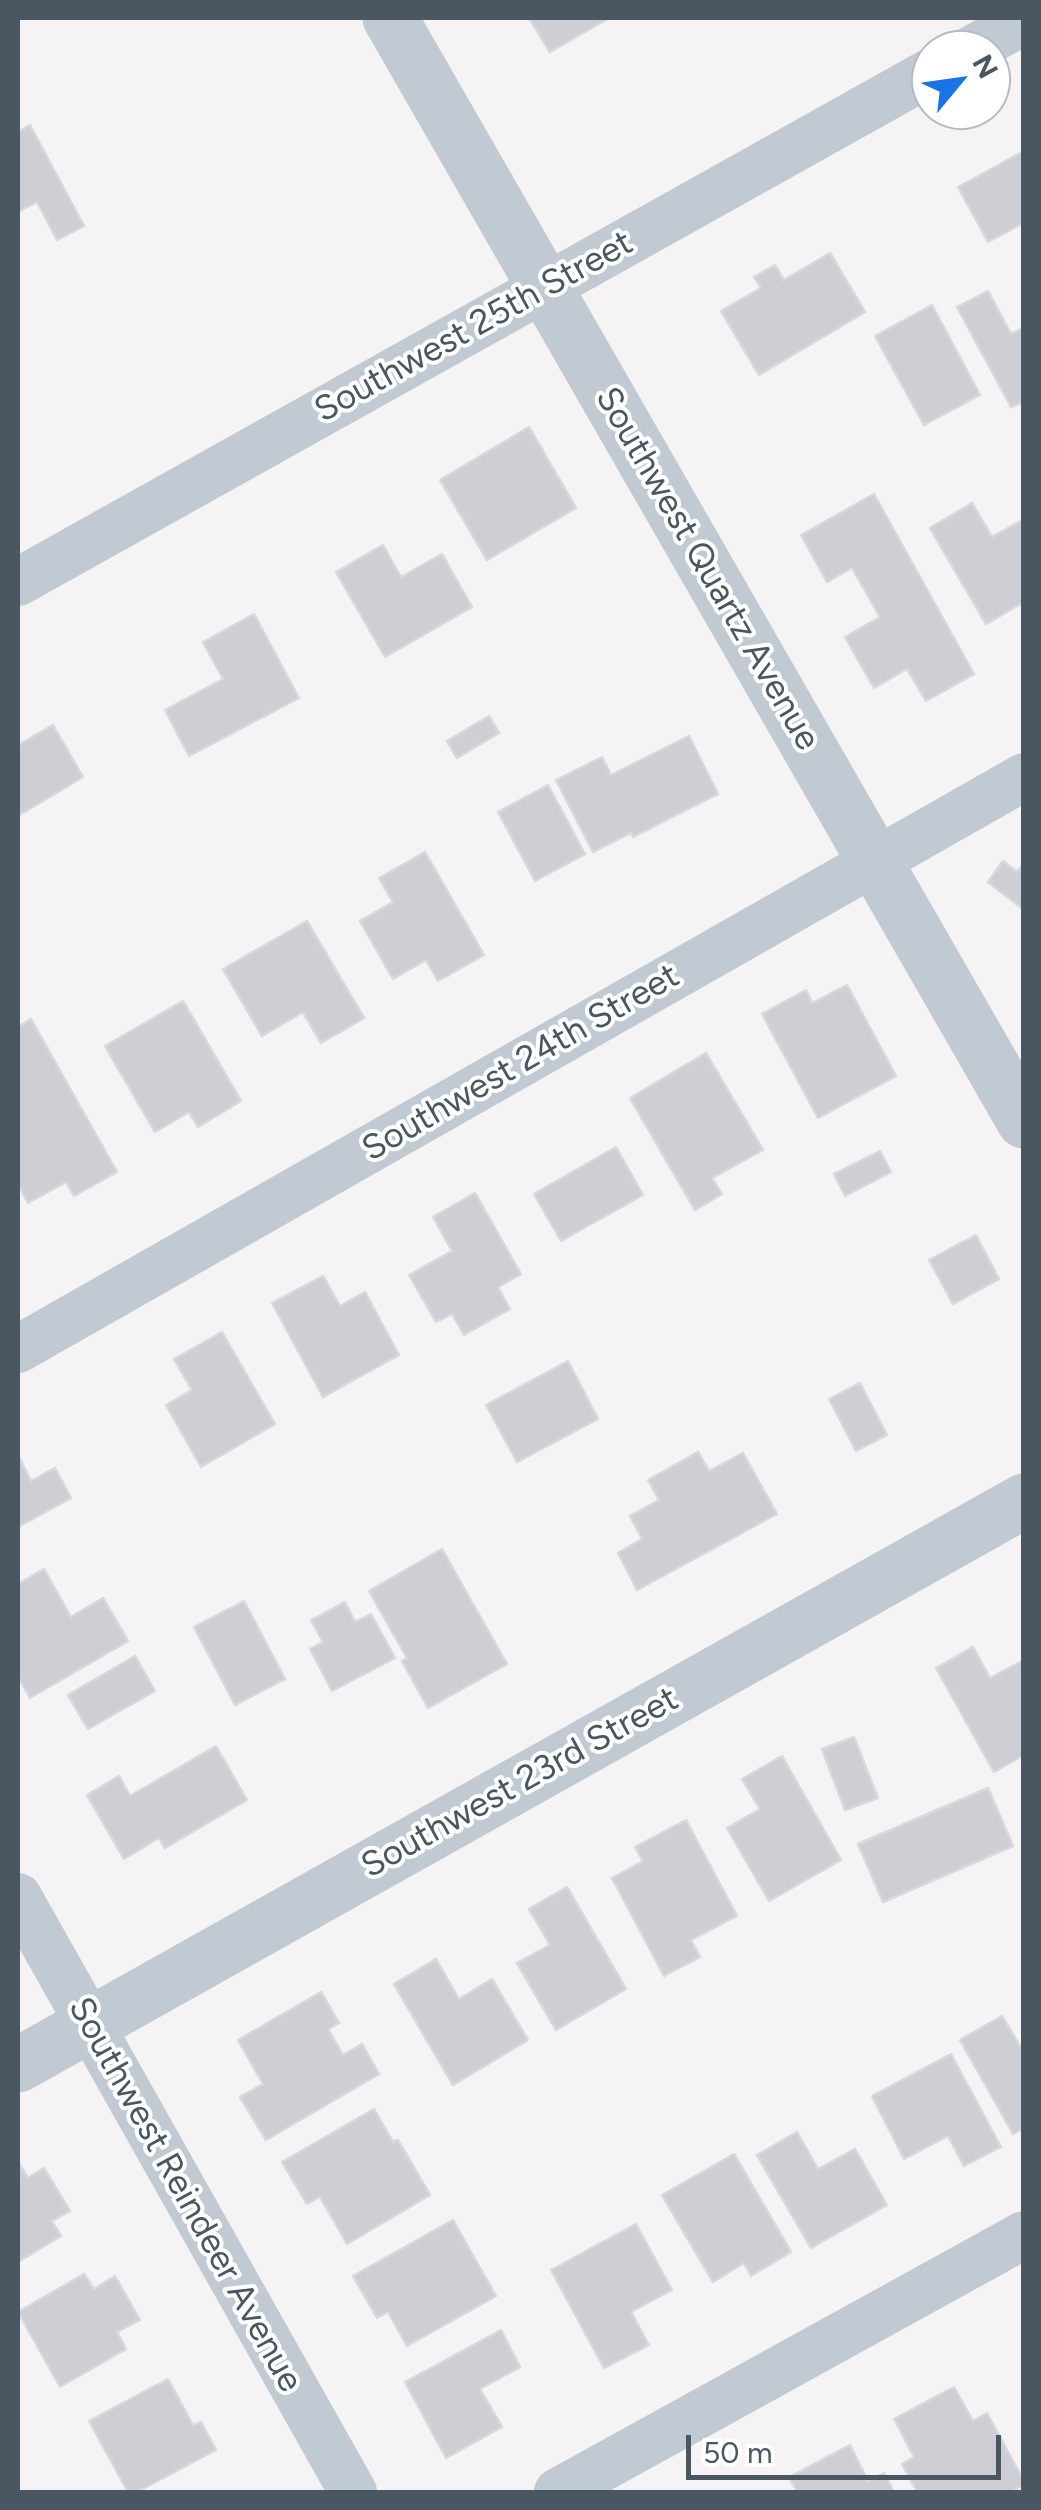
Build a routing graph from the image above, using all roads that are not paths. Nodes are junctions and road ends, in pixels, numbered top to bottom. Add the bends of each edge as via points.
1 (390, 18) edge
2 (911, 83) edge
3 (545, 286) junction
4 (18, 582) edge
5 (1024, 777) edge
6 (876, 862) junction
7 (1024, 1121) edge
8 (18, 1349) edge
9 (1024, 1501) edge
10 (18, 1897) edge
11 (88, 2024) junction
12 (18, 2065) edge
13 (1024, 2235) edge
14 (352, 2492) edge
15 (558, 2492) edge

1 - 3 street, Southwest Quartz Avenue
2 - 3 street, Southwest 25th Street
3 - 4 street, Southwest 25th Street
3 - 6 street, Southwest Quartz Avenue
5 - 6 street, Southwest 24th Street
6 - 7 street, Southwest Quartz Avenue
6 - 8 street, Southwest 24th Street
9 - 11 street, Southwest 23rd Street
10 - 11 street, Southwest Reindeer Avenue
11 - 12 street, Southwest 23rd Street
11 - 14 street, Southwest Reindeer Avenue
13 - 15 street

